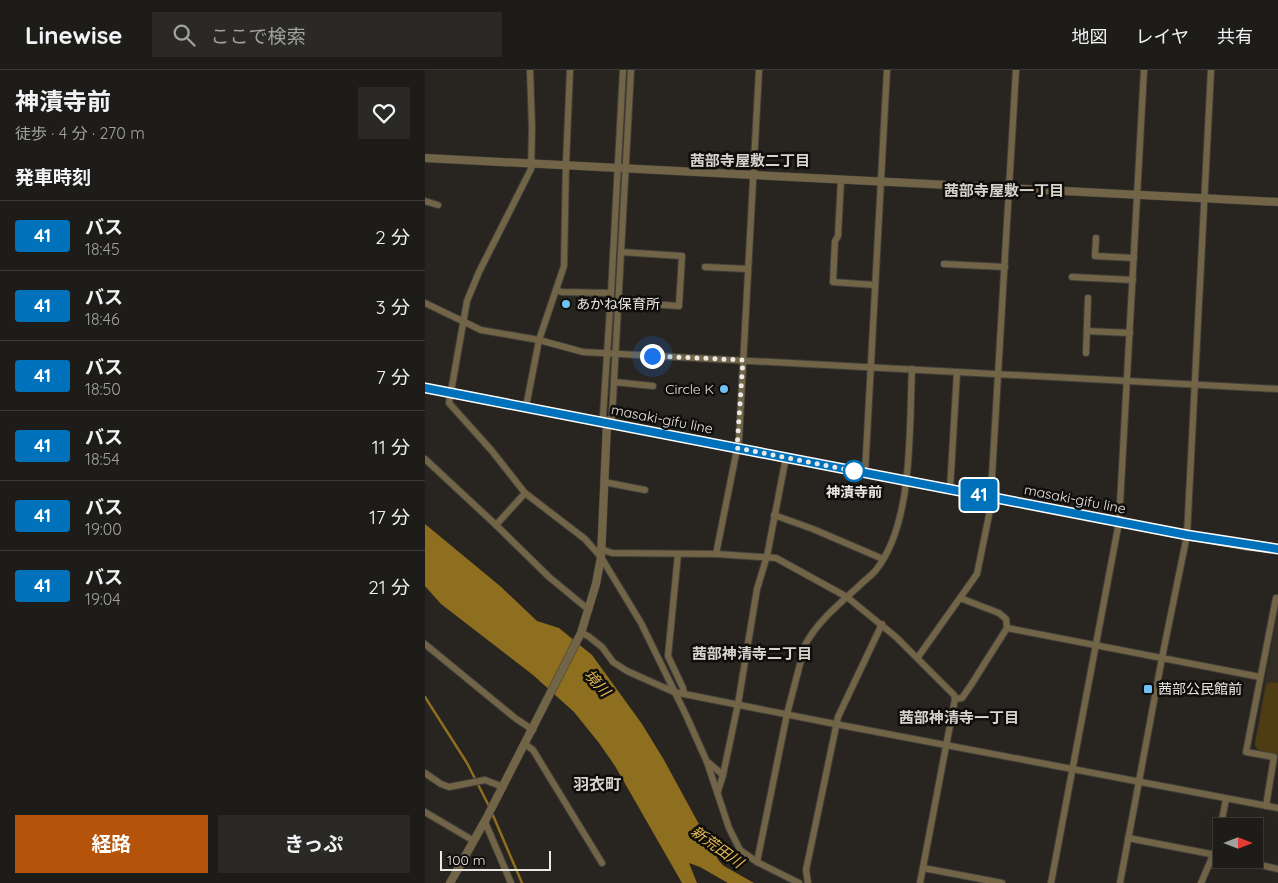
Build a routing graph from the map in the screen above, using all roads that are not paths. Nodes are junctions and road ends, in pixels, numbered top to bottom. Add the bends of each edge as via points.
1 (529, 70) edge
2 (571, 70) edge
3 (623, 70) edge
4 (631, 70) edge
5 (759, 70) edge
6 (887, 70) edge
7 (1016, 70) edge
8 (1145, 70) edge
9 (1211, 70) edge
10 (425, 158) edge
11 (531, 162) junction
12 (566, 164) junction
13 (621, 167) junction
14 (753, 174) junction
15 (841, 179) junction
16 (881, 181) junction
17 (1009, 188) junction
18 (1138, 195) junction
19 (1205, 198) junction
20 (425, 201) edge
21 (1278, 202) edge
22 (438, 205) dead end
23 (1096, 238) dead end
24 (621, 252) junction
25 (1134, 258) junction
26 (944, 264) dead end
27 (705, 267) dead end
28 (1005, 267) junction
29 (748, 268) junction
30 (1072, 277) dead end
31 (1133, 280) junction
32 (875, 285) junction
33 (556, 290) junction
34 (611, 293) junction
35 (1088, 298) dead end
36 (618, 302) junction
37 (425, 303) edge
38 (464, 322) junction
39 (1087, 331) junction
40 (1130, 333) junction
41 (539, 340) junction
42 (607, 353) junction
43 (1086, 353) dead end
44 (615, 354) junction
45 (743, 360) junction
46 (871, 367) junction
47 (912, 369) junction
48 (957, 372) junction
49 (999, 374) junction
50 (1127, 381) junction
51 (614, 382) junction
52 (1195, 385) junction
53 (653, 386) dead end
54 (425, 388) edge
55 (1278, 389) edge
56 (450, 394) junction
57 (526, 407) junction
58 (607, 423) junction
59 (737, 448) junction
60 (787, 457) junction
61 (425, 459) edge
62 (865, 473) junction
63 (906, 481) junction
64 (604, 482) junction
65 (950, 489) junction
66 (645, 490) dead end
67 (525, 493) junction
68 (992, 497) junction
69 (774, 515) junction
70 (1119, 522) junction
71 (497, 525) junction
72 (1187, 535) junction
73 (1278, 549) edge
74 (601, 553) junction
75 (678, 554) junction
76 (716, 554) junction
77 (767, 556) junction
78 (883, 559) junction
79 (847, 597) junction
80 (960, 598) junction
81 (1278, 598) edge
82 (589, 610) junction
83 (882, 624) junction
84 (1007, 628) junction
85 (581, 635) junction
86 (425, 644) edge
87 (1096, 644) junction
88 (918, 657) junction
89 (1162, 658) junction
90 (1260, 677) junction
91 (674, 692) junction
92 (684, 694) junction
93 (955, 699) junction
94 (738, 704) junction
95 (787, 714) junction
96 (835, 724) junction
97 (533, 730) junction
98 (525, 744) junction
99 (945, 744) junction
100 (707, 762) junction
101 (1072, 768) junction
102 (425, 772) edge
103 (723, 775) junction
104 (1139, 781) junction
105 (503, 787) junction
106 (718, 791) junction
107 (1226, 799) junction
108 (1266, 806) junction
109 (1278, 808) edge
110 (425, 812) edge
111 (1223, 818) edge
112 (486, 821) junction
113 (1128, 838) junction
114 (474, 841) junction
115 (1213, 854) edge
116 (757, 862) junction
117 (602, 863) dead end
118 (1213, 863) edge
119 (1263, 864) edge
120 (1278, 867) edge
121 (923, 868) junction
122 (450, 883) edge
123 (511, 883) edge
124 (799, 883) edge
125 (808, 883) edge
126 (920, 883) edge
127 (1002, 883) edge
128 (1051, 883) edge
129 (1120, 883) edge
130 (1201, 883) edge

1 - 11 street
2 - 12 street
3 - 13 street
4 - 13 street
5 - 14 street
6 - 16 street
7 - 17 street
8 - 18 street
9 - 19 street
10 - 11 street
11 - 12 street
11 - 38 street via 531,169 467,301
12 - 13 street
12 - 33 street via 564,266
13 - 14 street
13 - 24 street
13 - 34 street
14 - 15 street
14 - 29 street
15 - 16 street
15 - 32 street via 833,282
16 - 17 street
16 - 32 street
17 - 18 street
17 - 28 street
18 - 19 street
18 - 25 street
19 - 21 street
19 - 52 street
20 - 22 street
23 - 25 street via 1095,256
24 - 36 street
24 - 36 street via 682,256 679,306
25 - 31 street
26 - 28 street
27 - 29 street
28 - 49 street
29 - 45 street
30 - 31 street
31 - 40 street
32 - 46 street
33 - 34 street
33 - 41 street
34 - 42 street
35 - 39 street
36 - 44 street
37 - 38 street
38 - 41 street via 481,330
38 - 56 street
39 - 40 street
39 - 43 street
40 - 50 street
41 - 42 street via 583,352
41 - 57 street
42 - 44 street
42 - 58 street via 603,416
44 - 45 street
44 - 51 street
45 - 46 street
45 - 59 street
46 - 47 street
46 - 62 street
47 - 48 street
47 - 63 street
48 - 49 street
48 - 65 street
49 - 50 street
49 - 68 street
50 - 52 street
50 - 70 street
51 - 53 street
51 - 58 street via 612,417
52 - 55 street
52 - 72 street
54 - 56 main road, masaki-gifu line
56 - 57 main road, masaki-gifu line
56 - 67 street via 449,403
57 - 58 main road, masaki-gifu line
58 - 59 main road, masaki-gifu line
58 - 64 street
59 - 60 main road, masaki-gifu line
59 - 76 street
60 - 62 main road, masaki-gifu line
60 - 69 street
61 - 71 street
62 - 63 main road, masaki-gifu line
63 - 65 main road, masaki-gifu line
63 - 78 street via 893,537
64 - 66 street
64 - 74 street
65 - 68 main road, masaki-gifu line
67 - 71 street
67 - 74 street
68 - 70 main road, masaki-gifu line
68 - 80 street via 977,574
69 - 77 street
69 - 78 street
70 - 72 main road, masaki-gifu line
70 - 87 street
71 - 82 street via 549,577
72 - 73 main road, masaki-gifu line
72 - 89 street
74 - 75 street
74 - 82 street
74 - 91 street via 641,623
75 - 76 street
75 - 92 street via 668,656
76 - 77 street
77 - 79 street
77 - 94 street via 757,589
78 - 79 street
79 - 83 street
79 - 95 street via 805,645
80 - 84 street via 999,612 1006,619
80 - 88 street
81 - 90 street
82 - 85 street
83 - 88 street
83 - 96 street
84 - 87 street
84 - 93 street via 971,686 962,698
85 - 91 street via 588,636 602,647 613,662 627,672
85 - 97 street
86 - 97 street
87 - 89 street
87 - 101 street
88 - 93 street
89 - 90 street
89 - 104 street
90 - 108 street via 1246,752 1274,757
91 - 92 street
91 - 100 street
92 - 94 street
93 - 99 street
94 - 95 street
94 - 103 street
95 - 96 street
95 - 116 street
96 - 99 street
96 - 125 street via 806,870
97 - 98 street
98 - 105 street
98 - 117 street via 533,750
99 - 101 street
99 - 121 street
100 - 103 street
100 - 106 street
101 - 104 street
101 - 128 street
102 - 105 street via 449,787 485,780
103 - 106 street
104 - 107 street
104 - 113 street
105 - 112 street
106 - 116 street via 733,838 740,850
107 - 108 street
107 - 111 street
108 - 109 street
110 - 114 street
112 - 114 street
112 - 123 street
113 - 115 street
113 - 129 street
114 - 122 street
116 - 124 street
118 - 130 street
119 - 120 street
121 - 126 street
121 - 127 street

